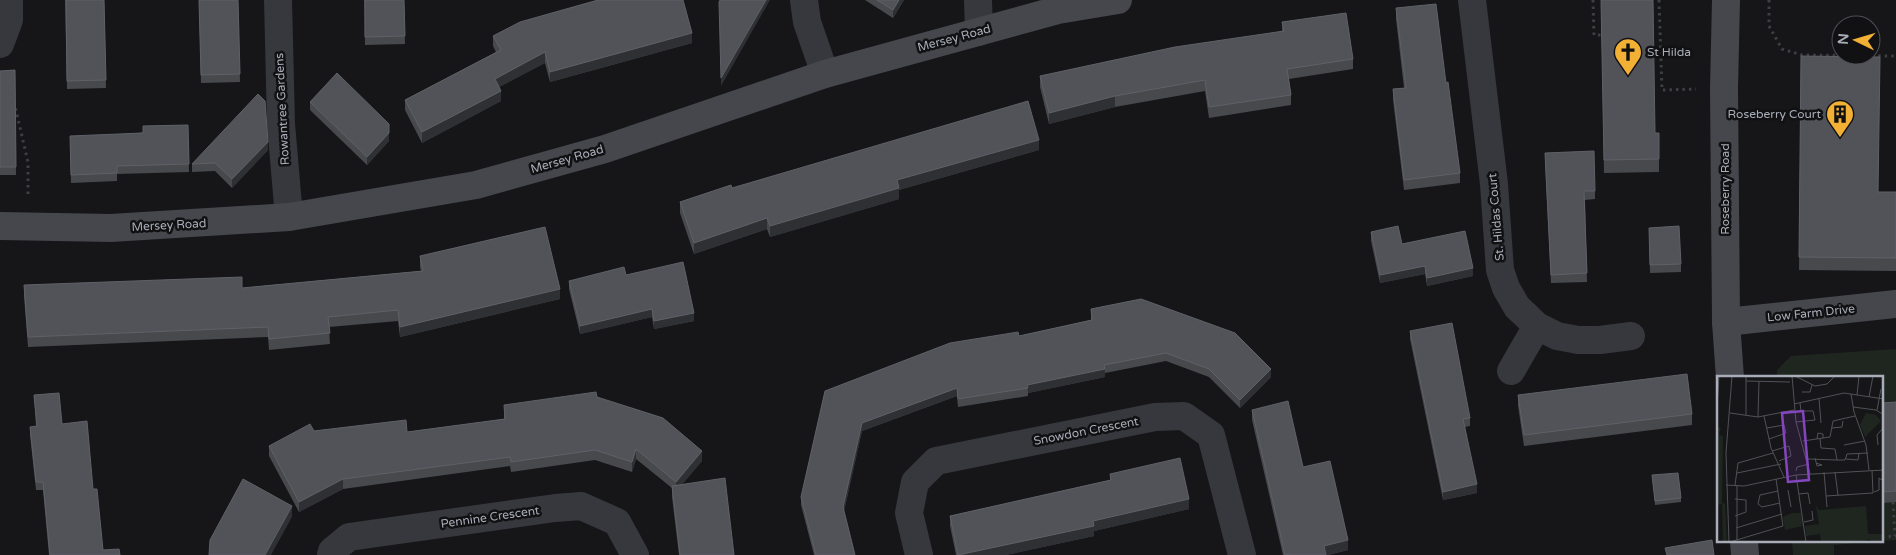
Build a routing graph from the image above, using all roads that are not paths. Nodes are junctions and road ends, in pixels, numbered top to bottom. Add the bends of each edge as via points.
1 (9, 0) edge
2 (278, 0) edge
3 (804, 0) edge
4 (978, 0) edge
5 (1118, 0) edge
6 (1472, 0) edge
7 (1726, 0) edge
8 (979, 32) junction
9 (0, 44) edge
10 (825, 74) junction
11 (289, 218) junction
12 (13, 227) edge
13 (1896, 304) edge
14 (1726, 322) junction
15 (1537, 326) junction
16 (1631, 336) dead end
17 (1511, 371) dead end
18 (1730, 376) edge
19 (1744, 542) edge
20 (331, 555) edge
21 (635, 555) edge
22 (919, 555) edge
23 (1242, 555) edge
24 (1745, 555) edge

1 - 9 street via 9,20
2 - 11 street, Rowantree Gardens
3 - 10 street
4 - 8 street
5 - 8 street, Mersey Road via 1058,10
6 - 15 street, St. Hildas Court via 1494,184 1500,270 1517,307
7 - 14 street, Roseberry Road
8 - 10 street, Mersey Road
10 - 11 street, Mersey Road via 605,149 476,185
11 - 12 street, Mersey Road via 111,228
13 - 14 street, Low Farm Drive
14 - 18 street, Roseberry Road
15 - 16 street, St. Hildas Court via 1557,336 1578,340
15 - 17 street
19 - 24 street
20 - 21 street, Pennine Crescent via 349,537 580,506 617,522
22 - 23 street, Snowdon Crescent via 909,513 915,482 936,461 1155,417 1184,416 1211,435

